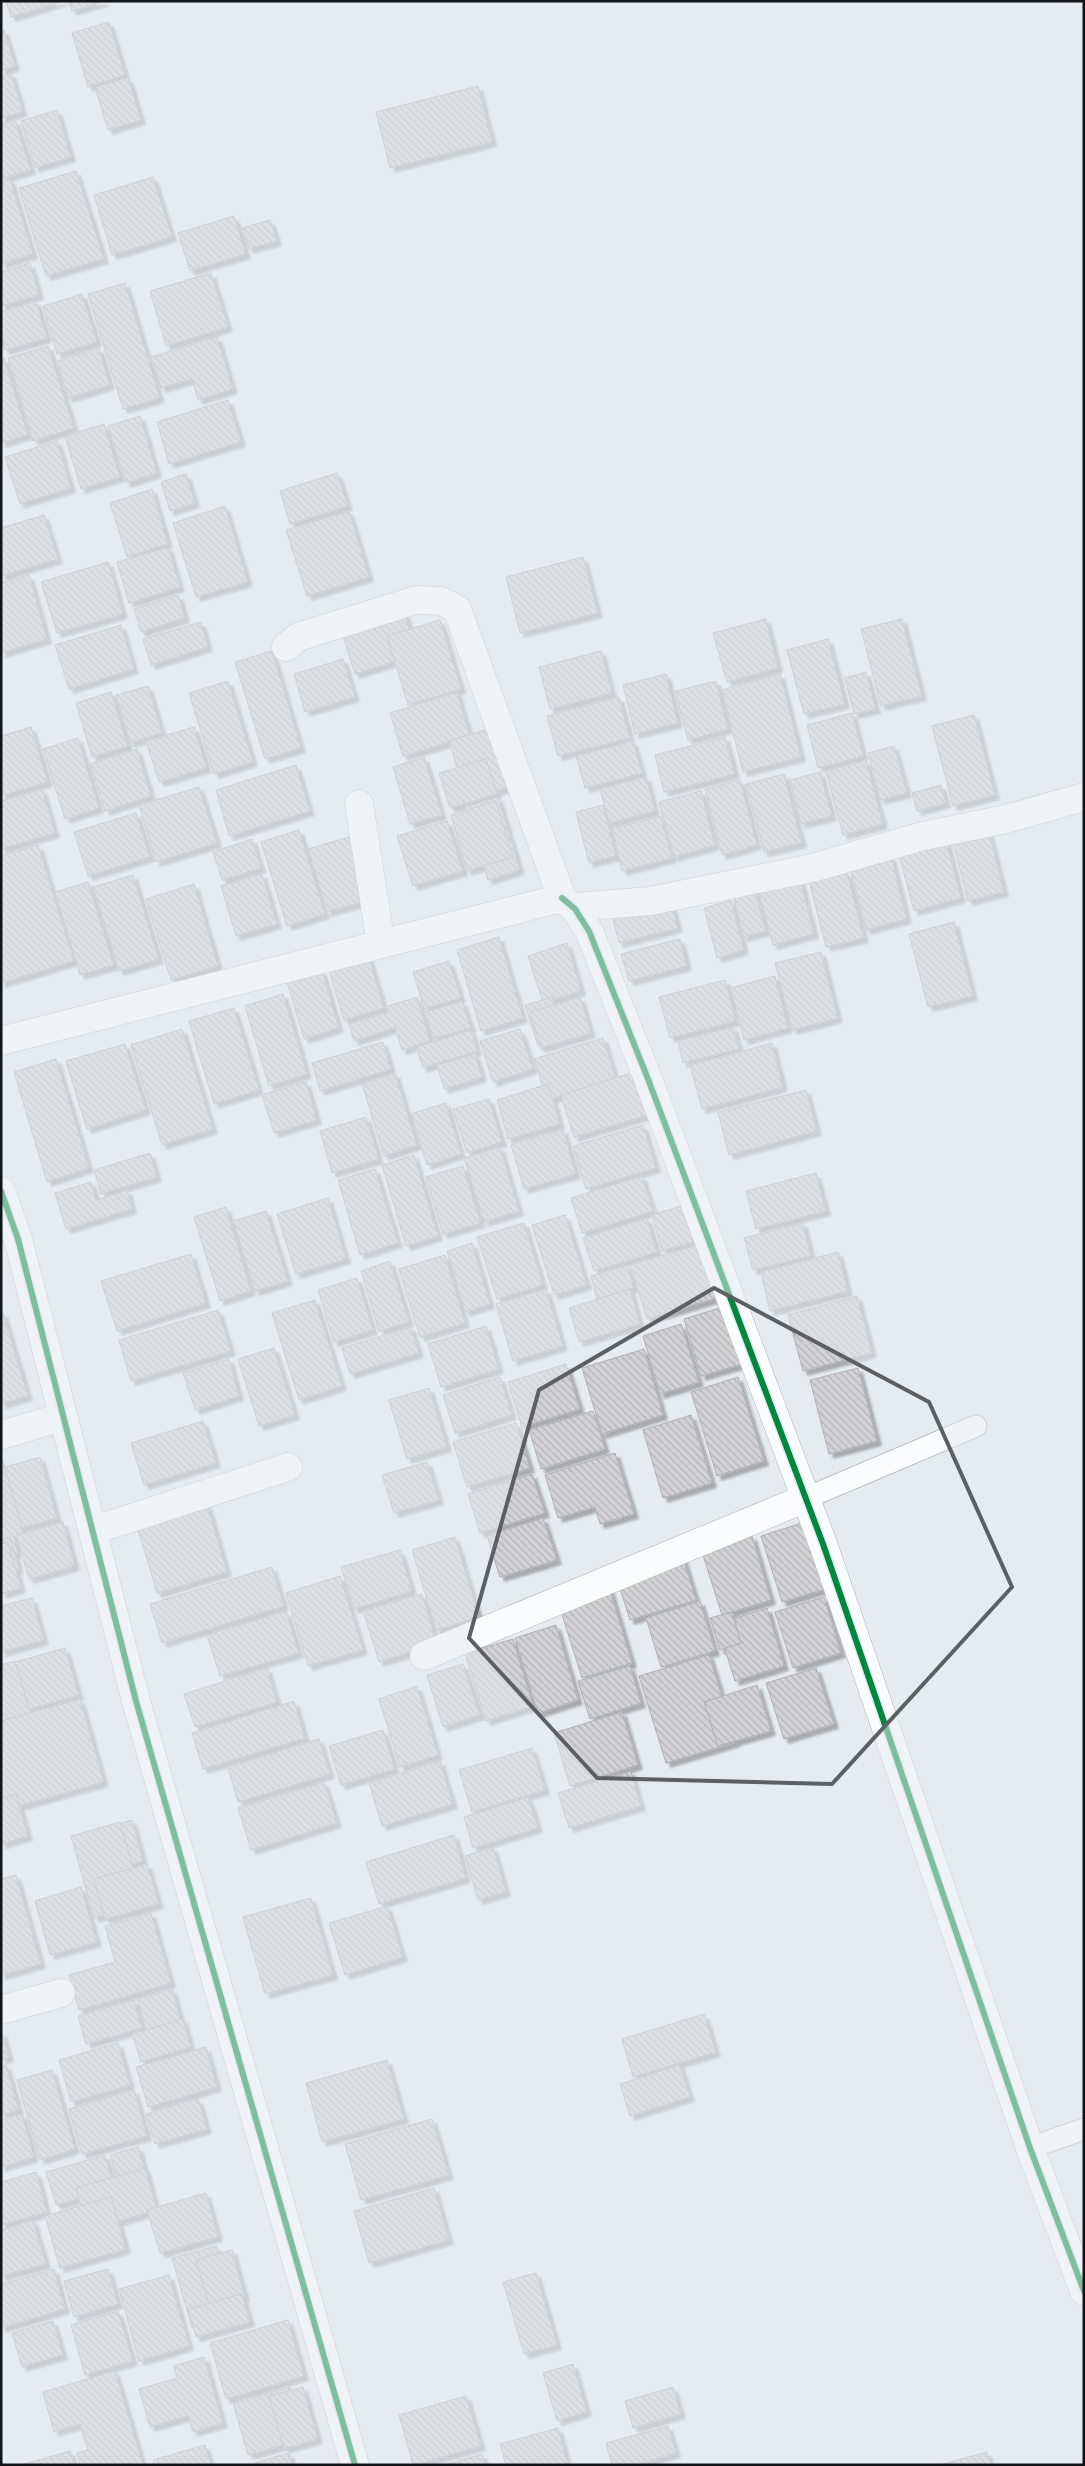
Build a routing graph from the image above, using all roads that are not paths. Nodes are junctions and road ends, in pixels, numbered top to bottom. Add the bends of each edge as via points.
1 (286, 646) dead end
2 (1084, 797) edge
3 (358, 804) dead end
4 (568, 903) junction
5 (381, 944) junction
6 (1, 1041) edge
7 (1, 1192) edge
8 (62, 1417) junction
9 (976, 1426) dead end
10 (1, 1435) edge
11 (288, 1467) dead end
12 (804, 1498) junction
13 (94, 1530) junction
14 (424, 1656) dead end
15 (61, 1993) dead end
16 (1, 2010) edge
17 (1084, 2129) edge
18 (1030, 2148) junction
19 (1084, 2291) edge
20 (355, 2465) edge

1 - 4 street via 298,637 416,600 441,601 456,609
2 - 4 street via 1006,819 923,836 812,868 650,901 588,906
3 - 5 street
4 - 5 street
4 - 12 street via 589,931 648,1079
5 - 6 street
7 - 8 street via 18,1239
8 - 10 street
8 - 13 street
9 - 12 lane
11 - 13 street
12 - 14 street
12 - 18 street via 823,1544
13 - 20 street via 136,1701
15 - 16 street
17 - 18 lane
18 - 19 street

